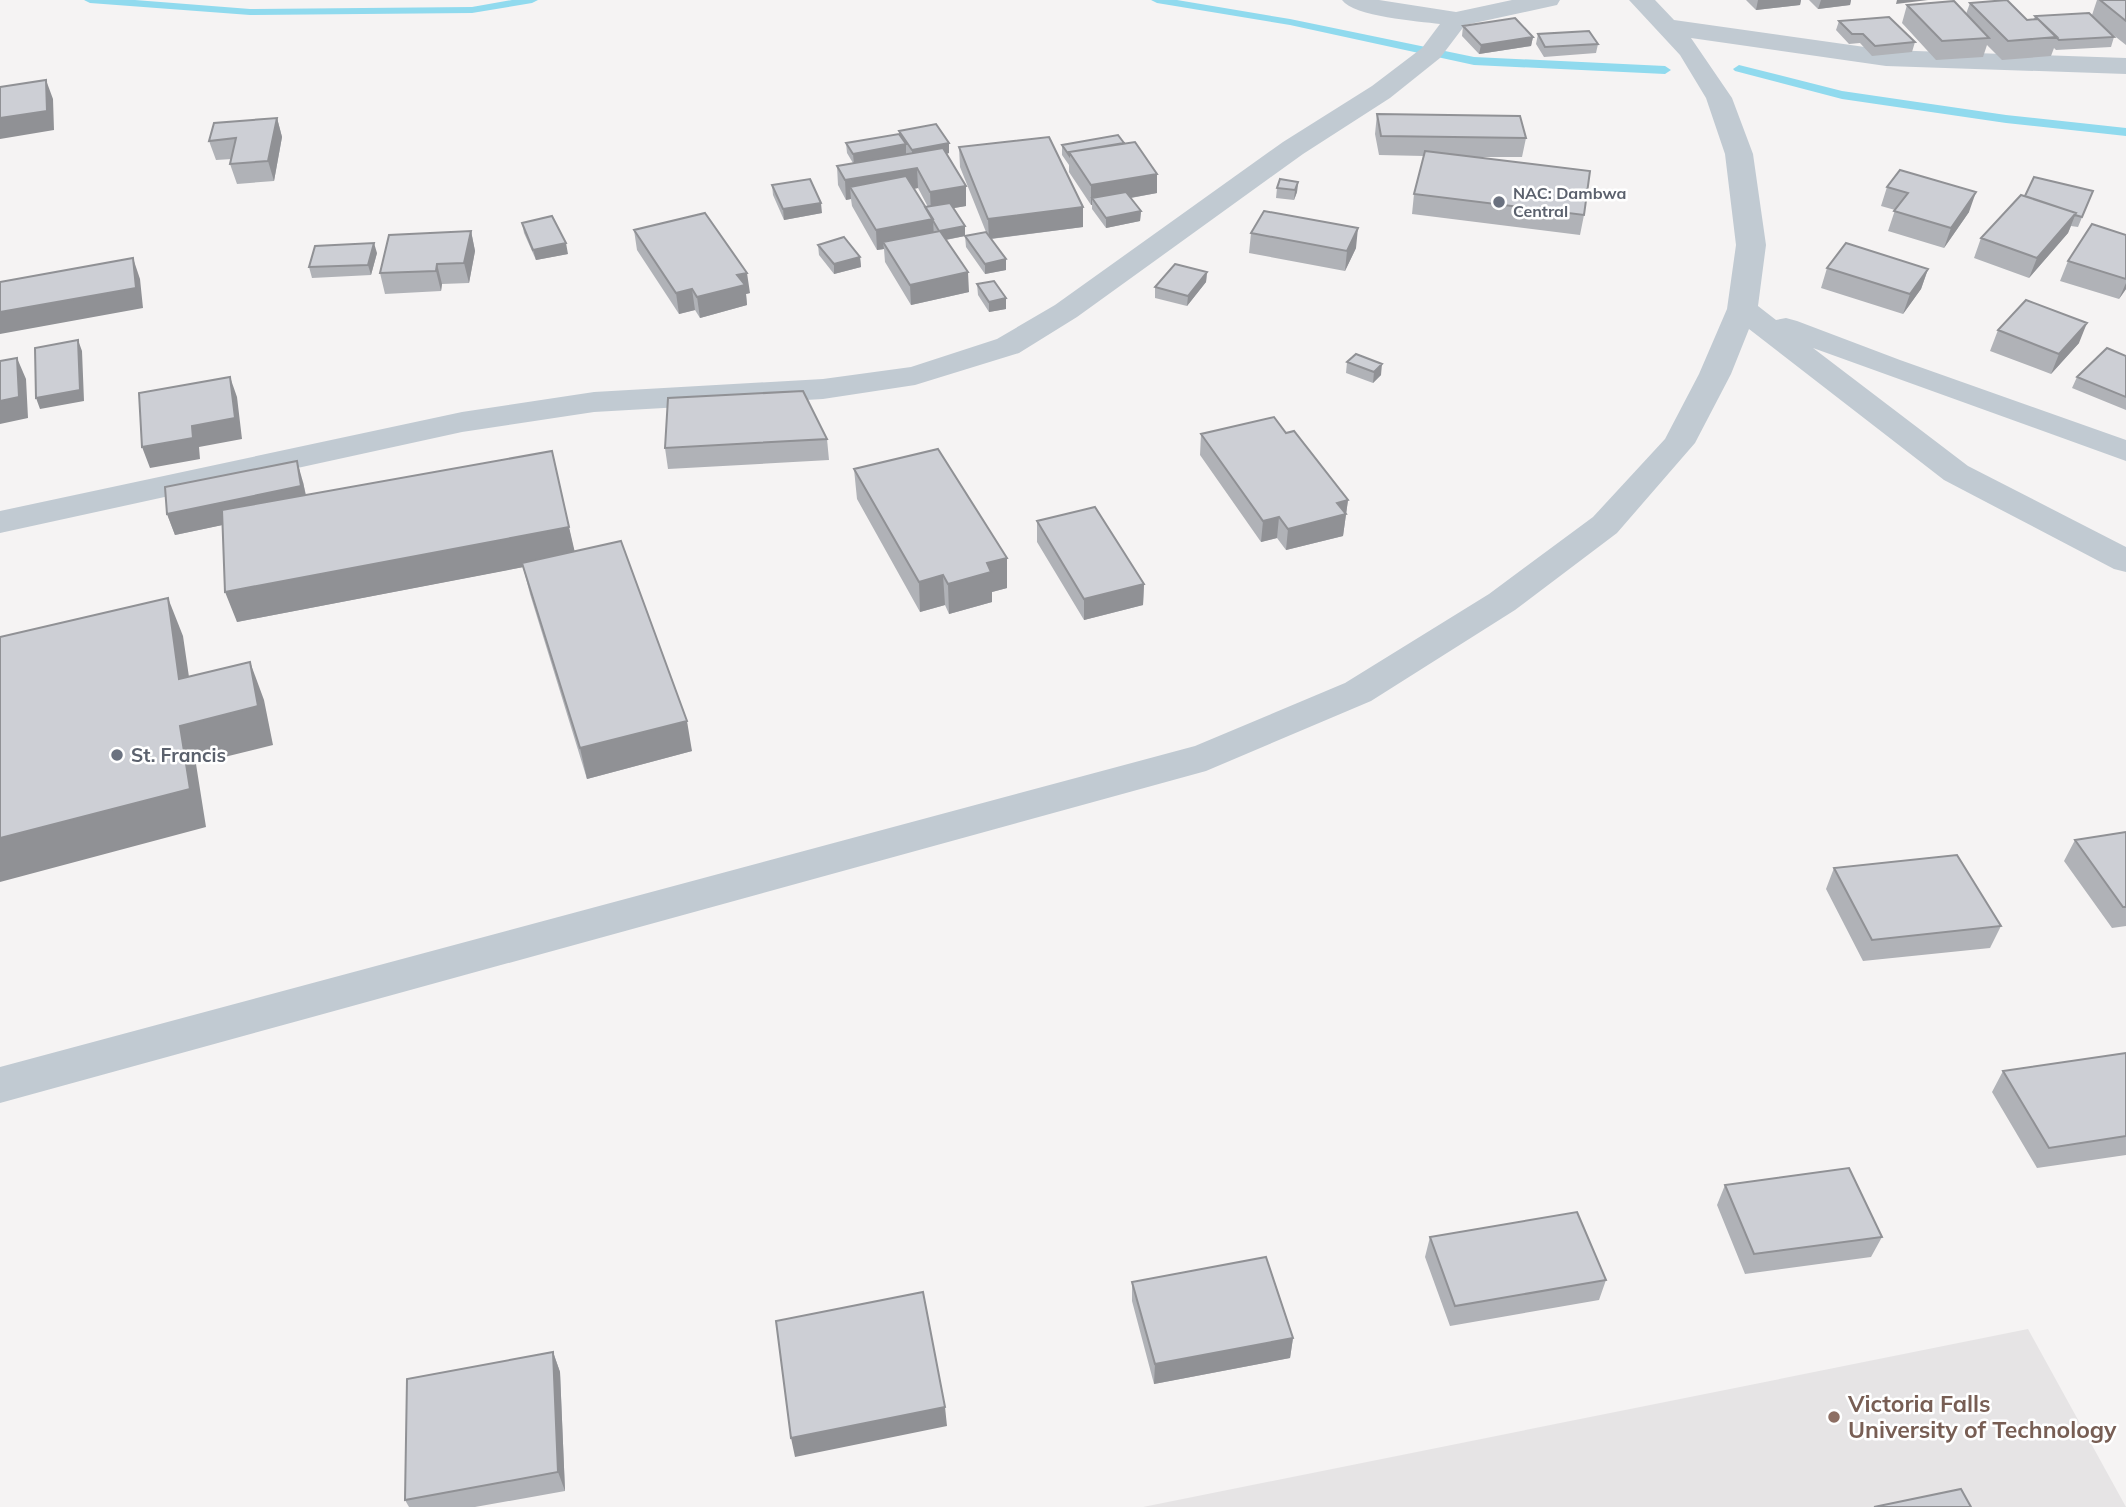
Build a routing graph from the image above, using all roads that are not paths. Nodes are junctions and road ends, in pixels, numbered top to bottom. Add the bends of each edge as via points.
1 (1354, 0) edge
2 (1548, 0) edge
3 (1641, 0) edge
4 (1456, 19) junction
5 (1670, 27) junction
6 (2126, 66) edge
7 (1742, 309) junction
8 (2126, 451) edge
9 (0, 522) edge
10 (2126, 561) edge
11 (0, 1085) edge

1 - 4 street
2 - 4 street
3 - 5 street
4 - 9 street via 1431,52 1381,92 1293,148 1066,312 1008,346 915,376 862,384 594,401 462,422
5 - 6 street via 1886,58
5 - 7 street via 1719,98 1740,154 1751,245
7 - 8 street
7 - 10 street via 1956,473
7 - 11 street via 1679,443 1605,525 1502,602 1358,692 1206,757

